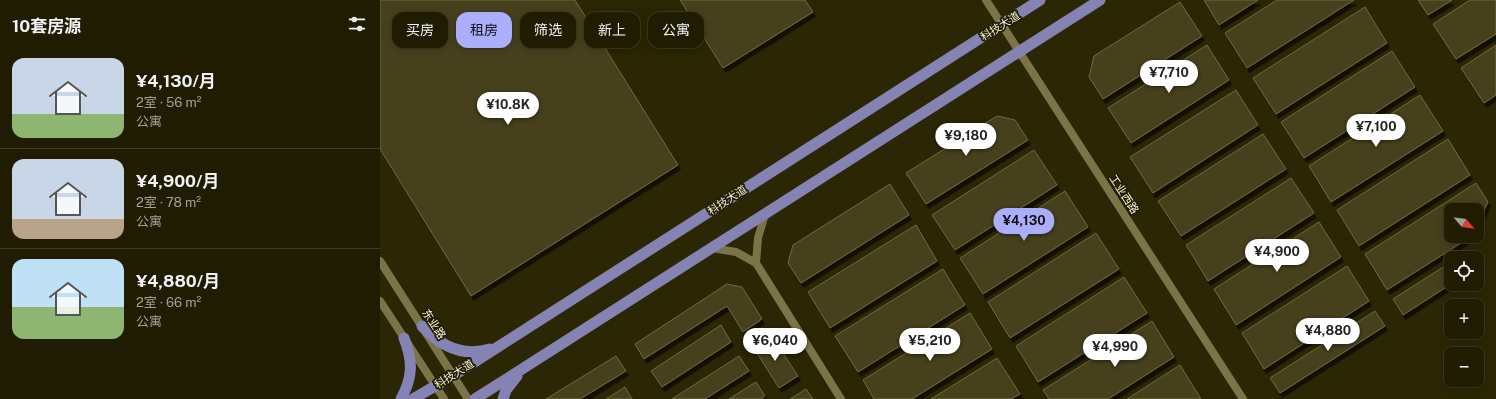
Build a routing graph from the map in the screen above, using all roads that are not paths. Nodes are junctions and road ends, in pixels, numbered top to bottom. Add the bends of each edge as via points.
1 (986, 0) edge
2 (1040, 0) edge
3 (1100, 0) edge
4 (1001, 24) junction
5 (1018, 51) junction
6 (765, 214) junction
7 (712, 248) junction
8 (380, 261) edge
9 (756, 263) junction
10 (380, 301) edge
11 (422, 326) junction
12 (404, 338) junction
13 (498, 346) junction
14 (531, 363) junction
15 (454, 375) junction
16 (435, 386) junction
17 (401, 399) edge
18 (413, 399) edge
19 (444, 399) edge
20 (468, 399) edge
21 (475, 399) edge
22 (502, 399) edge
23 (841, 399) edge
24 (1243, 399) edge

1 - 4 street, 工业西路
2 - 4 main road, 科技大道
3 - 5 main road
4 - 5 street, 工业西路
4 - 13 main road, 科技大道
5 - 6 main road
5 - 24 street, 工业西路
6 - 7 main road
6 - 9 street via 758,238
7 - 9 street via 736,252
7 - 14 main road
8 - 11 street, 东业路
9 - 23 street
10 - 12 street
11 - 13 main road via 437,341 456,350 477,352
11 - 15 street, 东业路
12 - 16 street
12 - 17 main road via 410,356 410,375
13 - 15 main road, 科技大道
14 - 21 main road
14 - 22 main road via 513,380
15 - 16 main road, 科技大道
15 - 20 street, 东业路
16 - 18 main road, 科技大道
16 - 19 street

